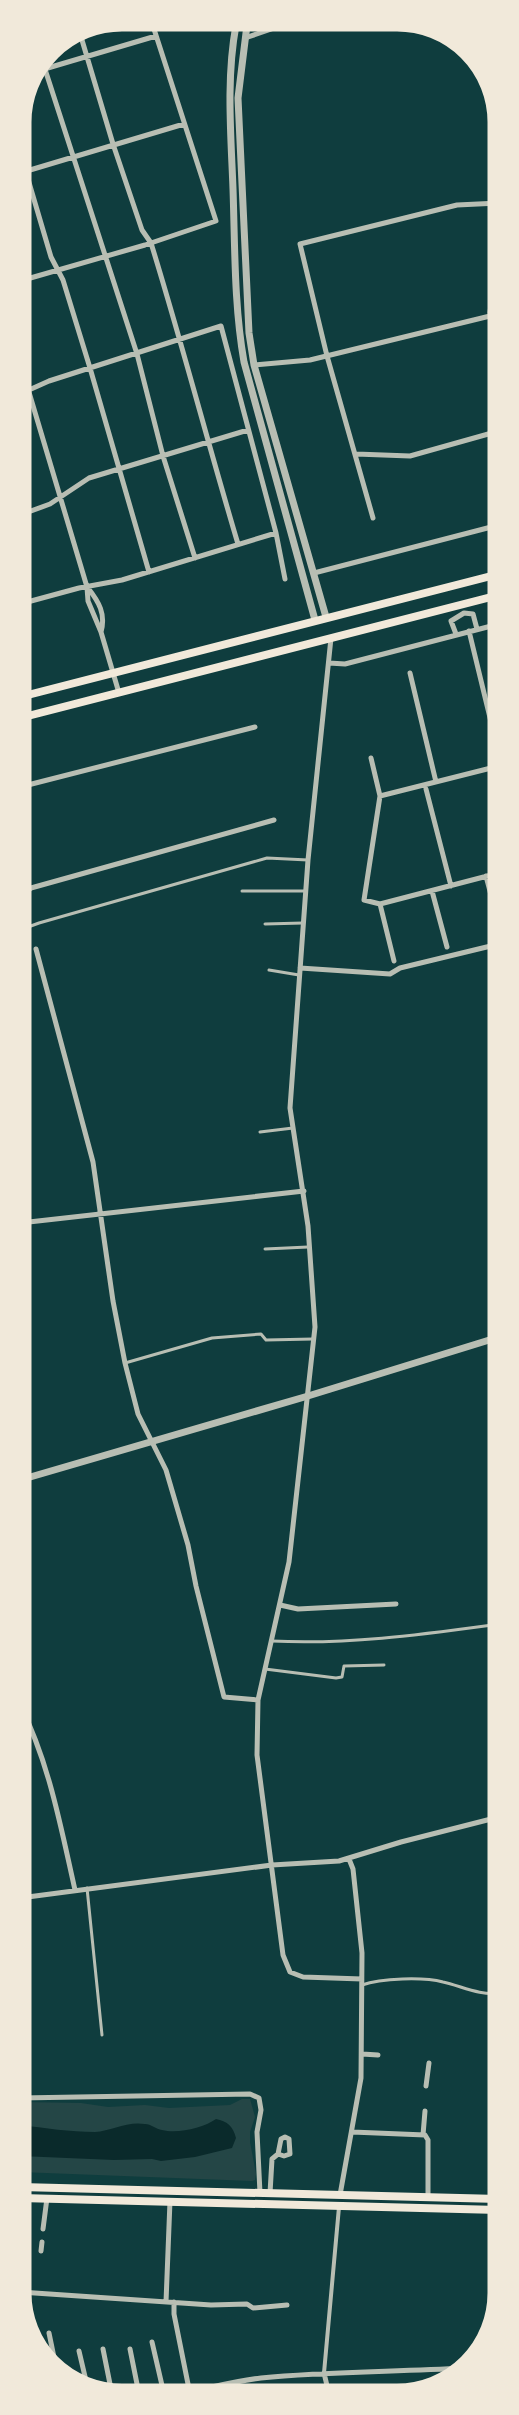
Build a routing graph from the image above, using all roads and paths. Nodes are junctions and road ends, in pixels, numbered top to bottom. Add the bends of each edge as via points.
1 (154, 30) edge
2 (235, 30) edge
3 (246, 30) edge
4 (268, 30) edge
5 (156, 36) junction
6 (245, 38) junction
7 (81, 40) edge
8 (87, 56) junction
9 (50, 65) edge
10 (45, 72) edge
11 (184, 124) junction
12 (113, 144) junction
13 (72, 157) junction
14 (30, 170) edge
15 (30, 192) edge
16 (489, 203) edge
17 (151, 243) junction
18 (105, 257) junction
19 (57, 271) junction
20 (30, 278) edge
21 (489, 316) edge
22 (181, 340) junction
23 (137, 354) junction
24 (327, 356) junction
25 (254, 365) junction
26 (90, 368) junction
27 (30, 388) edge
28 (30, 396) edge
29 (248, 430) junction
30 (489, 434) edge
31 (207, 443) junction
32 (356, 454) junction
33 (163, 456) junction
34 (119, 469) junction
35 (59, 496) junction
36 (30, 511) edge
37 (373, 518) dead end
38 (489, 528) edge
39 (276, 533) junction
40 (238, 544) junction
41 (195, 558) junction
42 (149, 572) junction
43 (314, 573) junction
44 (489, 576) edge
45 (285, 579) dead end
46 (87, 587) junction
47 (489, 599) edge
48 (30, 601) edge
49 (463, 609) junction
50 (326, 617) junction
51 (315, 621) junction
52 (489, 626) edge
53 (477, 629) junction
54 (469, 631) junction
55 (456, 634) junction
56 (332, 638) junction
57 (329, 663) junction
58 (113, 673) junction
59 (410, 673) dead end
60 (118, 693) junction
61 (30, 694) edge
62 (489, 714) edge
63 (30, 715) edge
64 (255, 727) dead end
65 (371, 758) dead end
66 (489, 769) edge
67 (436, 782) junction
68 (30, 785) edge
69 (426, 789) dead end
70 (380, 796) junction
71 (274, 820) dead end
72 (308, 860) junction
73 (489, 875) edge
74 (486, 876) junction
75 (451, 886) junction
76 (489, 887) edge
77 (30, 889) edge
78 (242, 891) dead end
79 (306, 891) junction
80 (432, 891) junction
81 (380, 904) junction
82 (265, 924) dead end
83 (303, 924) junction
84 (30, 927) edge
85 (489, 946) edge
86 (447, 947) dead end
87 (36, 949) dead end
88 (394, 961) dead end
89 (269, 970) dead end
90 (300, 972) junction
91 (293, 1128) junction
92 (260, 1132) dead end
93 (304, 1191) junction
94 (102, 1214) junction
95 (30, 1222) edge
96 (310, 1247) junction
97 (265, 1250) dead end
98 (313, 1339) junction
99 (489, 1340) edge
100 (125, 1363) junction
101 (308, 1396) junction
102 (152, 1442) junction
103 (30, 1477) edge
104 (396, 1604) dead end
105 (280, 1605) junction
106 (489, 1625) edge
107 (273, 1641) junction
108 (384, 1665) dead end
109 (265, 1669) junction
110 (258, 1700) junction
111 (30, 1726) edge
112 (489, 1820) edge
113 (349, 1859) junction
114 (272, 1865) junction
115 (87, 1888) junction
116 (75, 1890) junction
117 (30, 1897) edge
118 (362, 1982) junction
119 (489, 1992) edge
120 (102, 2035) dead end
121 (362, 2054) junction
122 (378, 2055) dead end
123 (429, 2063) dead end
124 (426, 2086) dead end
125 (30, 2098) edge
126 (425, 2111) dead end
127 (352, 2132) junction
128 (423, 2135) junction
129 (278, 2154) dead end
130 (30, 2187) edge
131 (260, 2193) junction
132 (270, 2193) junction
133 (340, 2195) junction
134 (428, 2197) junction
135 (30, 2198) edge
136 (47, 2198) junction
137 (489, 2199) edge
138 (170, 2201) junction
139 (339, 2206) junction
140 (489, 2210) edge
141 (43, 2229) dead end
142 (42, 2242) dead end
143 (41, 2251) dead end
144 (30, 2293) edge
145 (166, 2302) junction
146 (174, 2302) junction
147 (287, 2305) dead end
148 (49, 2333) dead end
149 (152, 2342) dead end
150 (103, 2349) dead end
151 (130, 2349) dead end
152 (80, 2351) dead end
153 (53, 2354) edge
154 (448, 2370) edge
155 (324, 2373) junction
156 (85, 2378) edge
157 (110, 2384) edge
158 (137, 2385) edge
159 (162, 2385) edge
160 (188, 2385) edge
161 (229, 2385) edge
162 (326, 2385) edge

1 - 5 street
2 - 51 street via 230,81 238,332
3 - 6 street
4 - 6 street
5 - 8 street
5 - 11 street
6 - 25 street via 238,98 245,285
7 - 8 street
8 - 9 street
8 - 12 street
10 - 13 street
11 - 12 street
11 - 17 street via 216,221
12 - 13 street
12 - 17 street via 142,230
13 - 14 street
13 - 18 street
15 - 19 street
16 - 24 street via 457,205 300,244
17 - 18 street
17 - 22 street
18 - 19 street
18 - 23 street
19 - 20 street
19 - 26 street
21 - 24 street
22 - 23 street
22 - 29 street via 221,326
22 - 31 street
23 - 26 street
23 - 33 street
24 - 25 street
24 - 32 street
25 - 43 street
26 - 27 street
26 - 34 street
28 - 35 street
29 - 31 street
29 - 39 street
30 - 32 street via 410,456
31 - 33 street
31 - 40 street
32 - 37 street
33 - 34 street
33 - 41 street
34 - 35 street via 88,478
34 - 42 street
35 - 36 street via 51,504
35 - 46 street
38 - 43 street
39 - 40 street
39 - 45 street
40 - 41 street
41 - 42 street
42 - 46 street
43 - 50 street
44 - 50 main road
46 - 48 street
46 - 58 street via 102,611 101,632
47 - 49 main road
49 - 53 street via 473,614
49 - 55 street via 451,621
49 - 56 main road
50 - 51 main road
51 - 58 main road
52 - 53 street
53 - 54 street
54 - 55 street
54 - 62 street
55 - 57 street via 345,664
56 - 57 street
56 - 60 main road
57 - 72 street
58 - 60 street
58 - 61 main road
59 - 67 street
60 - 63 main road
64 - 68 street
65 - 70 street
66 - 67 street
67 - 70 street
69 - 75 street
70 - 81 street via 364,900
71 - 77 street
72 - 79 street
72 - 84 lane via 267,858
73 - 74 street
74 - 75 street
74 - 76 street
75 - 80 street
78 - 79 lane
79 - 83 street
80 - 81 street
80 - 86 street
81 - 88 street
82 - 83 lane
83 - 90 street
85 - 90 street via 400,968 390,974
87 - 94 street via 85,1125
89 - 90 lane
90 - 91 street via 290,1108
91 - 92 lane
91 - 93 street
93 - 94 street
93 - 96 street
94 - 95 street
94 - 100 street
96 - 97 lane
96 - 98 street
98 - 100 lane via 266,1340 261,1334 212,1338
98 - 101 street
99 - 101 street
100 - 102 street via 138,1414
101 - 102 street
101 - 105 street via 289,1562
102 - 103 street
102 - 110 street via 166,1470 188,1545 224,1697
104 - 105 street via 298,1609
105 - 107 street
106 - 107 lane via 396,1636
107 - 109 street
108 - 109 lane via 344,1666 342,1677 336,1678
109 - 110 street
110 - 114 street via 257,1755
111 - 116 street via 49,1783
112 - 113 street
113 - 114 street
113 - 118 street via 362,1953
114 - 115 street
114 - 118 street via 283,1955 290,1972 303,1977
115 - 116 street
115 - 120 lane
116 - 117 street
118 - 119 lane via 440,1981
118 - 121 street
121 - 122 street
121 - 127 street
123 - 124 street
125 - 131 street via 250,2094 259,2098 261,2110 257,2132
126 - 128 street
127 - 128 street
127 - 133 street
128 - 134 street via 428,2140
129 - 132 street via 272,2159
130 - 131 main road
131 - 132 main road
132 - 133 main road
133 - 134 main road
134 - 137 main road
135 - 136 main road
136 - 138 main road
136 - 141 street
138 - 139 main road
138 - 145 street
139 - 140 main road
139 - 155 street
142 - 143 street
144 - 145 street
145 - 146 street
146 - 147 street via 247,2304 253,2308
146 - 160 street
148 - 153 street
149 - 159 street
150 - 157 street
151 - 158 street
152 - 156 street
154 - 155 street
155 - 161 street
155 - 162 street

